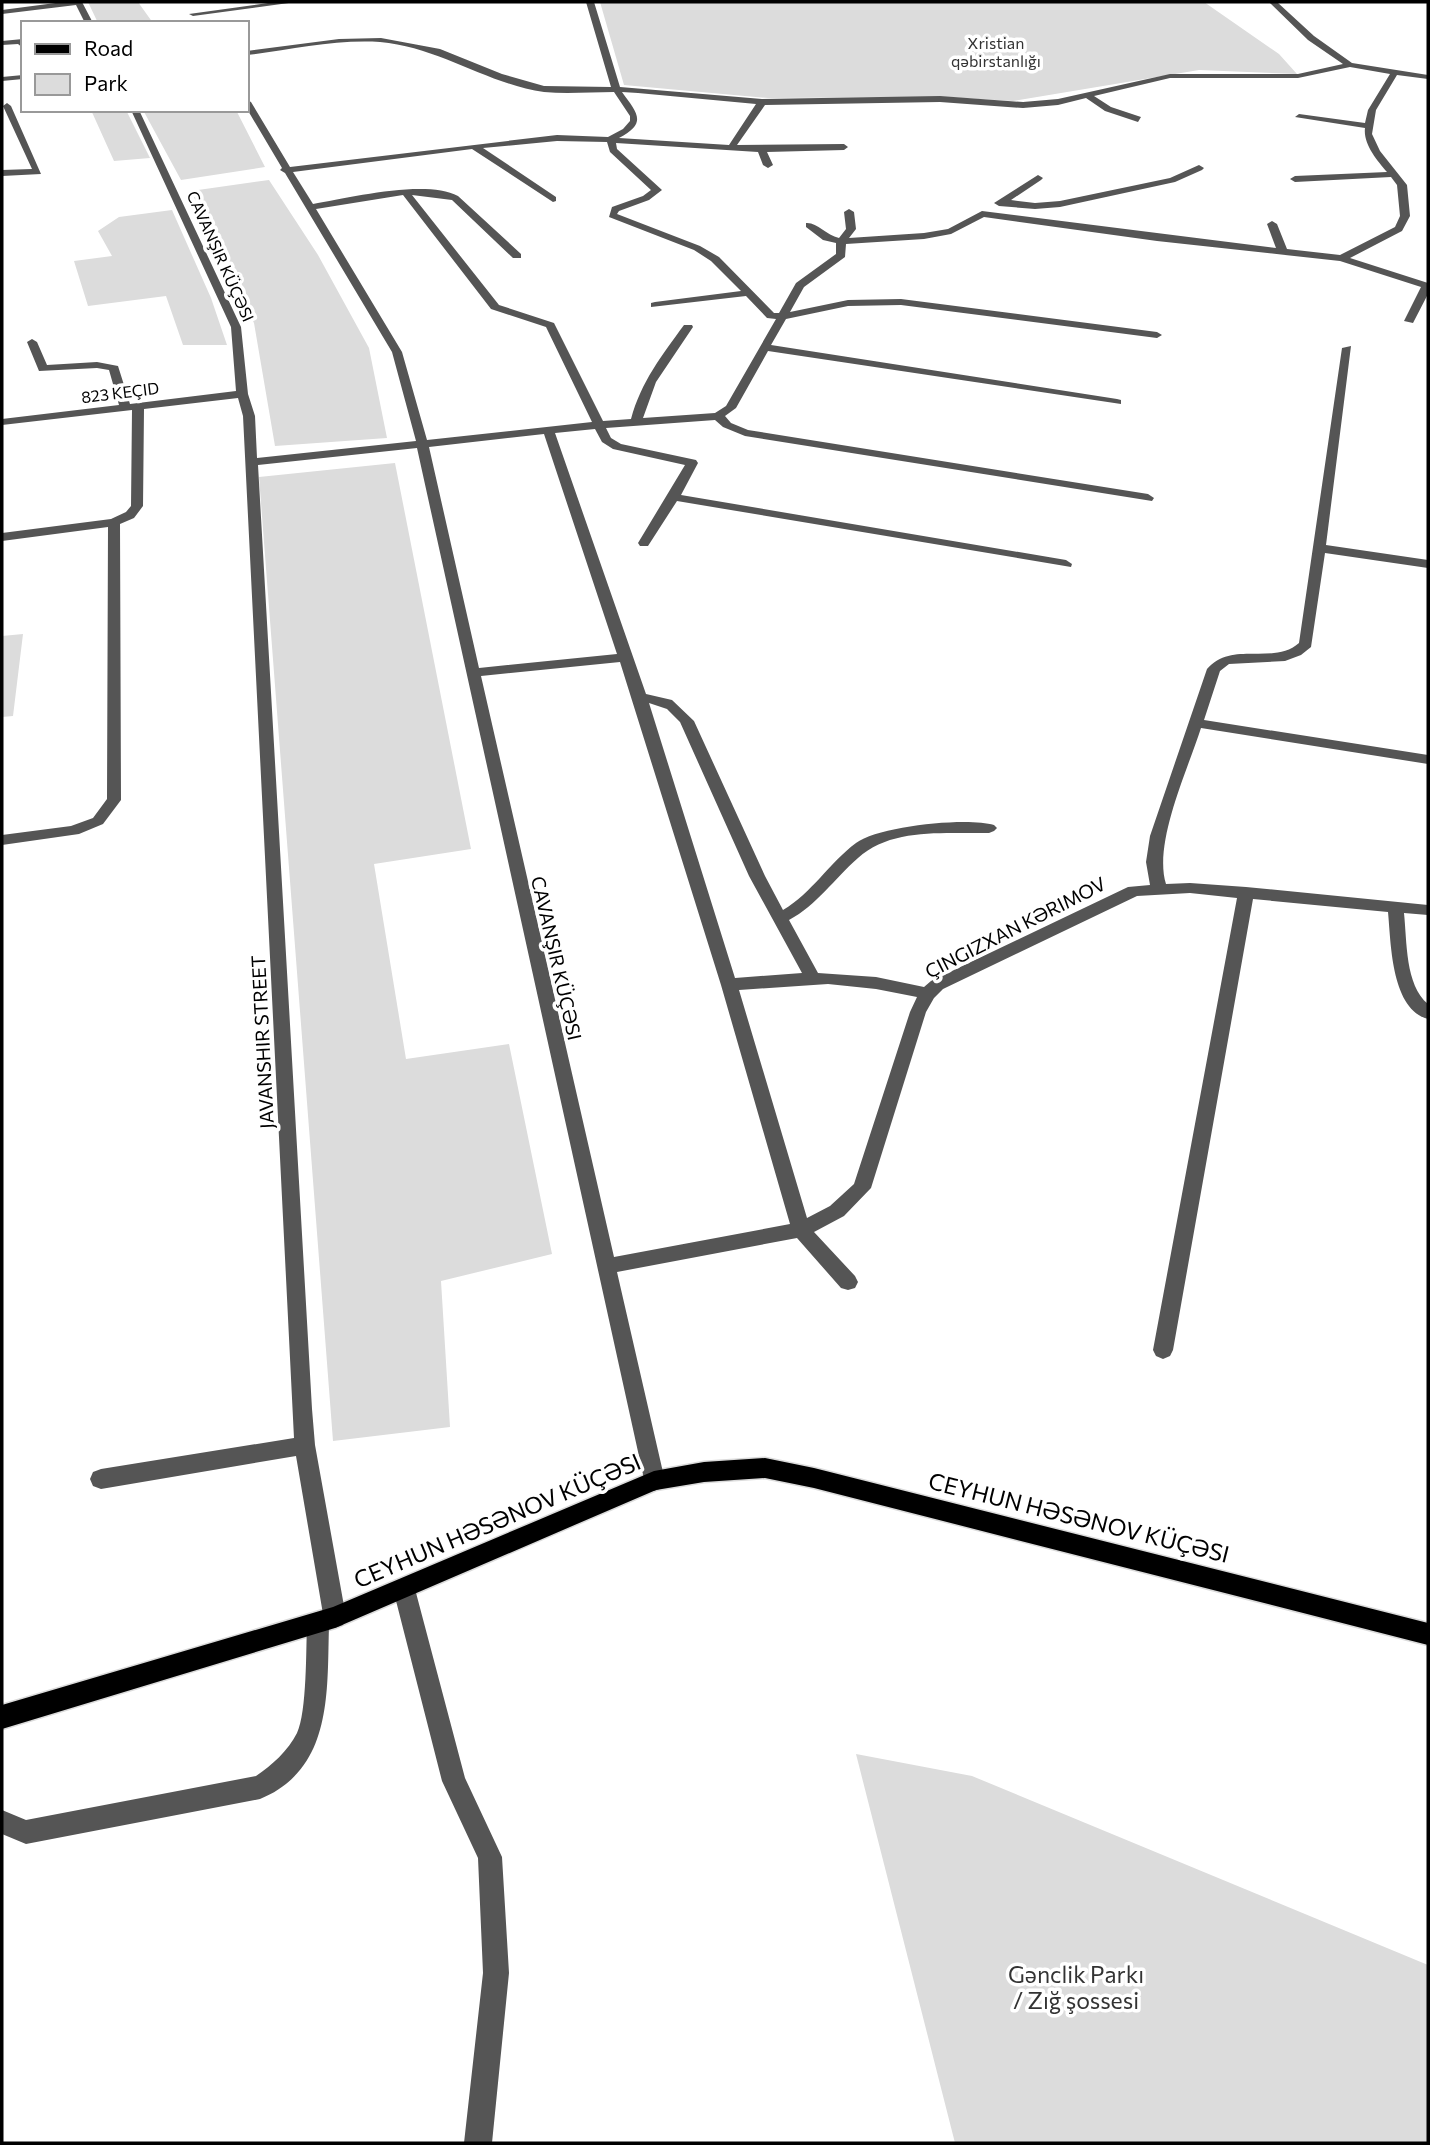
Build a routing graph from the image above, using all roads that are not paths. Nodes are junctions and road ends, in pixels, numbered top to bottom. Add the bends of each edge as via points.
1 (78, 2) edge
2 (292, 2) edge
3 (590, 2) edge
4 (1273, 2) edge
5 (2, 12) edge
6 (88, 21) edge
7 (198, 21) edge
8 (21, 42) edge
9 (2, 43) edge
10 (248, 53) edge
11 (1350, 65) junction
12 (1394, 73) junction
13 (1428, 76) edge
14 (21, 77) edge
15 (2, 79) edge
16 (616, 89) junction
17 (1087, 95) junction
18 (762, 102) junction
19 (248, 104) edge
20 (8, 106) edge
21 (136, 112) edge
22 (1299, 117) dead end
23 (1138, 119) dead end
24 (1367, 126) junction
25 (611, 139) junction
26 (474, 146) junction
27 (732, 147) junction
28 (844, 147) dead end
29 (762, 149) junction
30 (768, 165) dead end
31 (1199, 168) dead end
32 (285, 170) junction
33 (2, 173) edge
34 (1393, 174) junction
35 (1038, 178) dead end
36 (1295, 179) dead end
37 (405, 192) junction
38 (553, 199) dead end
39 (1001, 201) junction
40 (309, 207) junction
41 (849, 212) dead end
42 (982, 214) junction
43 (1272, 224) dead end
44 (809, 225) dead end
45 (841, 242) junction
46 (1282, 250) junction
47 (517, 256) dead end
48 (1341, 258) junction
49 (1427, 286) edge
50 (749, 293) junction
51 (655, 305) dead end
52 (781, 318) junction
53 (1409, 321) dead end
54 (688, 327) dead end
55 (1157, 335) dead end
56 (32, 342) dead end
57 (767, 348) junction
58 (1347, 348) dead end
59 (242, 394) junction
60 (1117, 402) dead end
61 (131, 406) junction
62 (718, 416) junction
63 (2, 422) edge
64 (636, 422) junction
65 (598, 425) junction
66 (548, 430) junction
67 (422, 442) junction
68 (253, 463) junction
69 (674, 497) junction
70 (1147, 498) dead end
71 (114, 522) junction
72 (2, 537) edge
73 (644, 543) dead end
74 (1318, 548) junction
75 (1066, 564) dead end
76 (1428, 564) edge
77 (625, 657) junction
78 (474, 673) junction
79 (640, 698) junction
80 (1198, 723) junction
81 (1428, 760) edge
82 (989, 828) dead end
83 (2, 840) edge
84 (1159, 888) junction
85 (1245, 892) junction
86 (1395, 907) junction
87 (1428, 909) edge
88 (781, 918) junction
89 (812, 977) junction
90 (730, 985) junction
91 (926, 994) junction
92 (1428, 1013) edge
93 (800, 1230) junction
94 (606, 1266) junction
95 (848, 1282) dead end
96 (1163, 1350) dead end
97 (305, 1445) junction
98 (101, 1479) dead end
99 (654, 1482) junction
100 (404, 1588) junction
101 (326, 1620) junction
102 (1428, 1634) edge
103 (2, 1717) edge
104 (2, 1822) edge
105 (478, 2143) edge

1 - 5 street
1 - 6 street
2 - 7 street via 191,10
3 - 16 street
4 - 11 street via 1311,38
8 - 9 street
10 - 16 street via 382,40 437,51 544,89
11 - 12 street
11 - 17 street via 1298,76 1170,76
12 - 13 street
12 - 24 street
14 - 15 street
16 - 18 street
16 - 25 street via 634,121
17 - 18 street via 1023,105 940,99
17 - 23 street via 1108,109
18 - 27 street
19 - 32 street, CAVANŞIR KÜÇƏSI
20 - 33 street via 38,172
21 - 59 street, CAVANŞIR KÜÇƏSI via 236,327
22 - 24 street
24 - 34 street via 1376,152
25 - 26 street via 557,138
25 - 27 street
25 - 50 street via 613,150 657,190 615,209 612,215 697,248
26 - 32 street
26 - 38 street
27 - 29 street
28 - 29 street
29 - 30 street
31 - 39 street via 1172,180 1060,204
32 - 40 street, CAVANŞIR KÜÇƏSI
34 - 36 street
34 - 48 street via 1404,193 1403,223
35 - 39 street
37 - 40 street
37 - 47 street via 455,198
37 - 65 street via 495,307 550,325
39 - 42 street
40 - 67 street, CAVANŞIR KÜÇƏSI via 397,352
41 - 45 street via 851,229
42 - 45 street via 951,231
42 - 46 street via 1157,239
43 - 46 street
44 - 45 street via 826,238
45 - 52 street via 841,255 800,285
46 - 48 street
48 - 49 street
49 - 53 street
50 - 51 street
50 - 52 street via 765,312
52 - 55 street via 848,303 901,302
52 - 57 street
54 - 64 street via 649,380
56 - 61 street via 43,369 114,368
57 - 60 street
57 - 62 street via 730,408
58 - 74 street
59 - 61 street, 823 KEÇID
59 - 68 street, CAVANŞIR KÜÇƏSI
61 - 63 street, 823 KEÇID
61 - 71 street via 137,506
62 - 64 street
62 - 70 street via 745,433
64 - 65 street
65 - 66 street
65 - 69 street via 606,440 617,447 692,463
66 - 67 street
66 - 77 street
67 - 68 street
67 - 78 street, CAVANŞIR KÜÇƏSI
68 - 97 street, JAVANSHIR STREET
69 - 73 street
69 - 75 street
71 - 72 street
71 - 83 street via 114,800 99,821 74,831
74 - 76 street
74 - 80 street via 1306,644 1285,659 1222,660 1214,669
77 - 78 street
77 - 79 street
78 - 94 street, CAVANŞIR KÜÇƏSI
79 - 88 street via 675,706 687,721 757,876
79 - 90 street
80 - 81 street
80 - 84 street via 1158,836 1153,873
82 - 88 street via 879,836 862,845 797,910
84 - 85 street, ÇINGIZXAN KƏRIMOV
84 - 91 street, ÇINGIZXAN KƏRIMOV via 1134,891
85 - 86 street, ÇINGIZXAN KƏRIMOV
85 - 96 street
86 - 87 street, ÇINGIZXAN KƏRIMOV
86 - 92 street via 1407,988 1416,1007
88 - 89 street
89 - 90 street
89 - 91 street via 890,984
90 - 93 street
91 - 93 street, ÇINGIZXAN KƏRIMOV via 862,1188 838,1211
93 - 94 street, ÇINGIZXAN KƏRIMOV
93 - 95 street
94 - 99 street, CAVANŞIR KÜÇƏSI
97 - 98 street
97 - 101 street, JAVANSHIR STREET
99 - 100 main road, CEYHUN HƏSƏNOV KÜÇƏSI
99 - 102 main road, CEYHUN HƏSƏNOV KÜÇƏSI via 704,1472 765,1468 905,1499
100 - 101 main road, CEYHUN HƏSƏNOV KÜÇƏSI
100 - 105 street via 454,1781 490,1857 496,1973
101 - 103 main road, CEYHUN HƏSƏNOV KÜÇƏSI
101 - 104 street, JAVANSHIR STREET via 309,1737 283,1772 260,1787 26,1832

